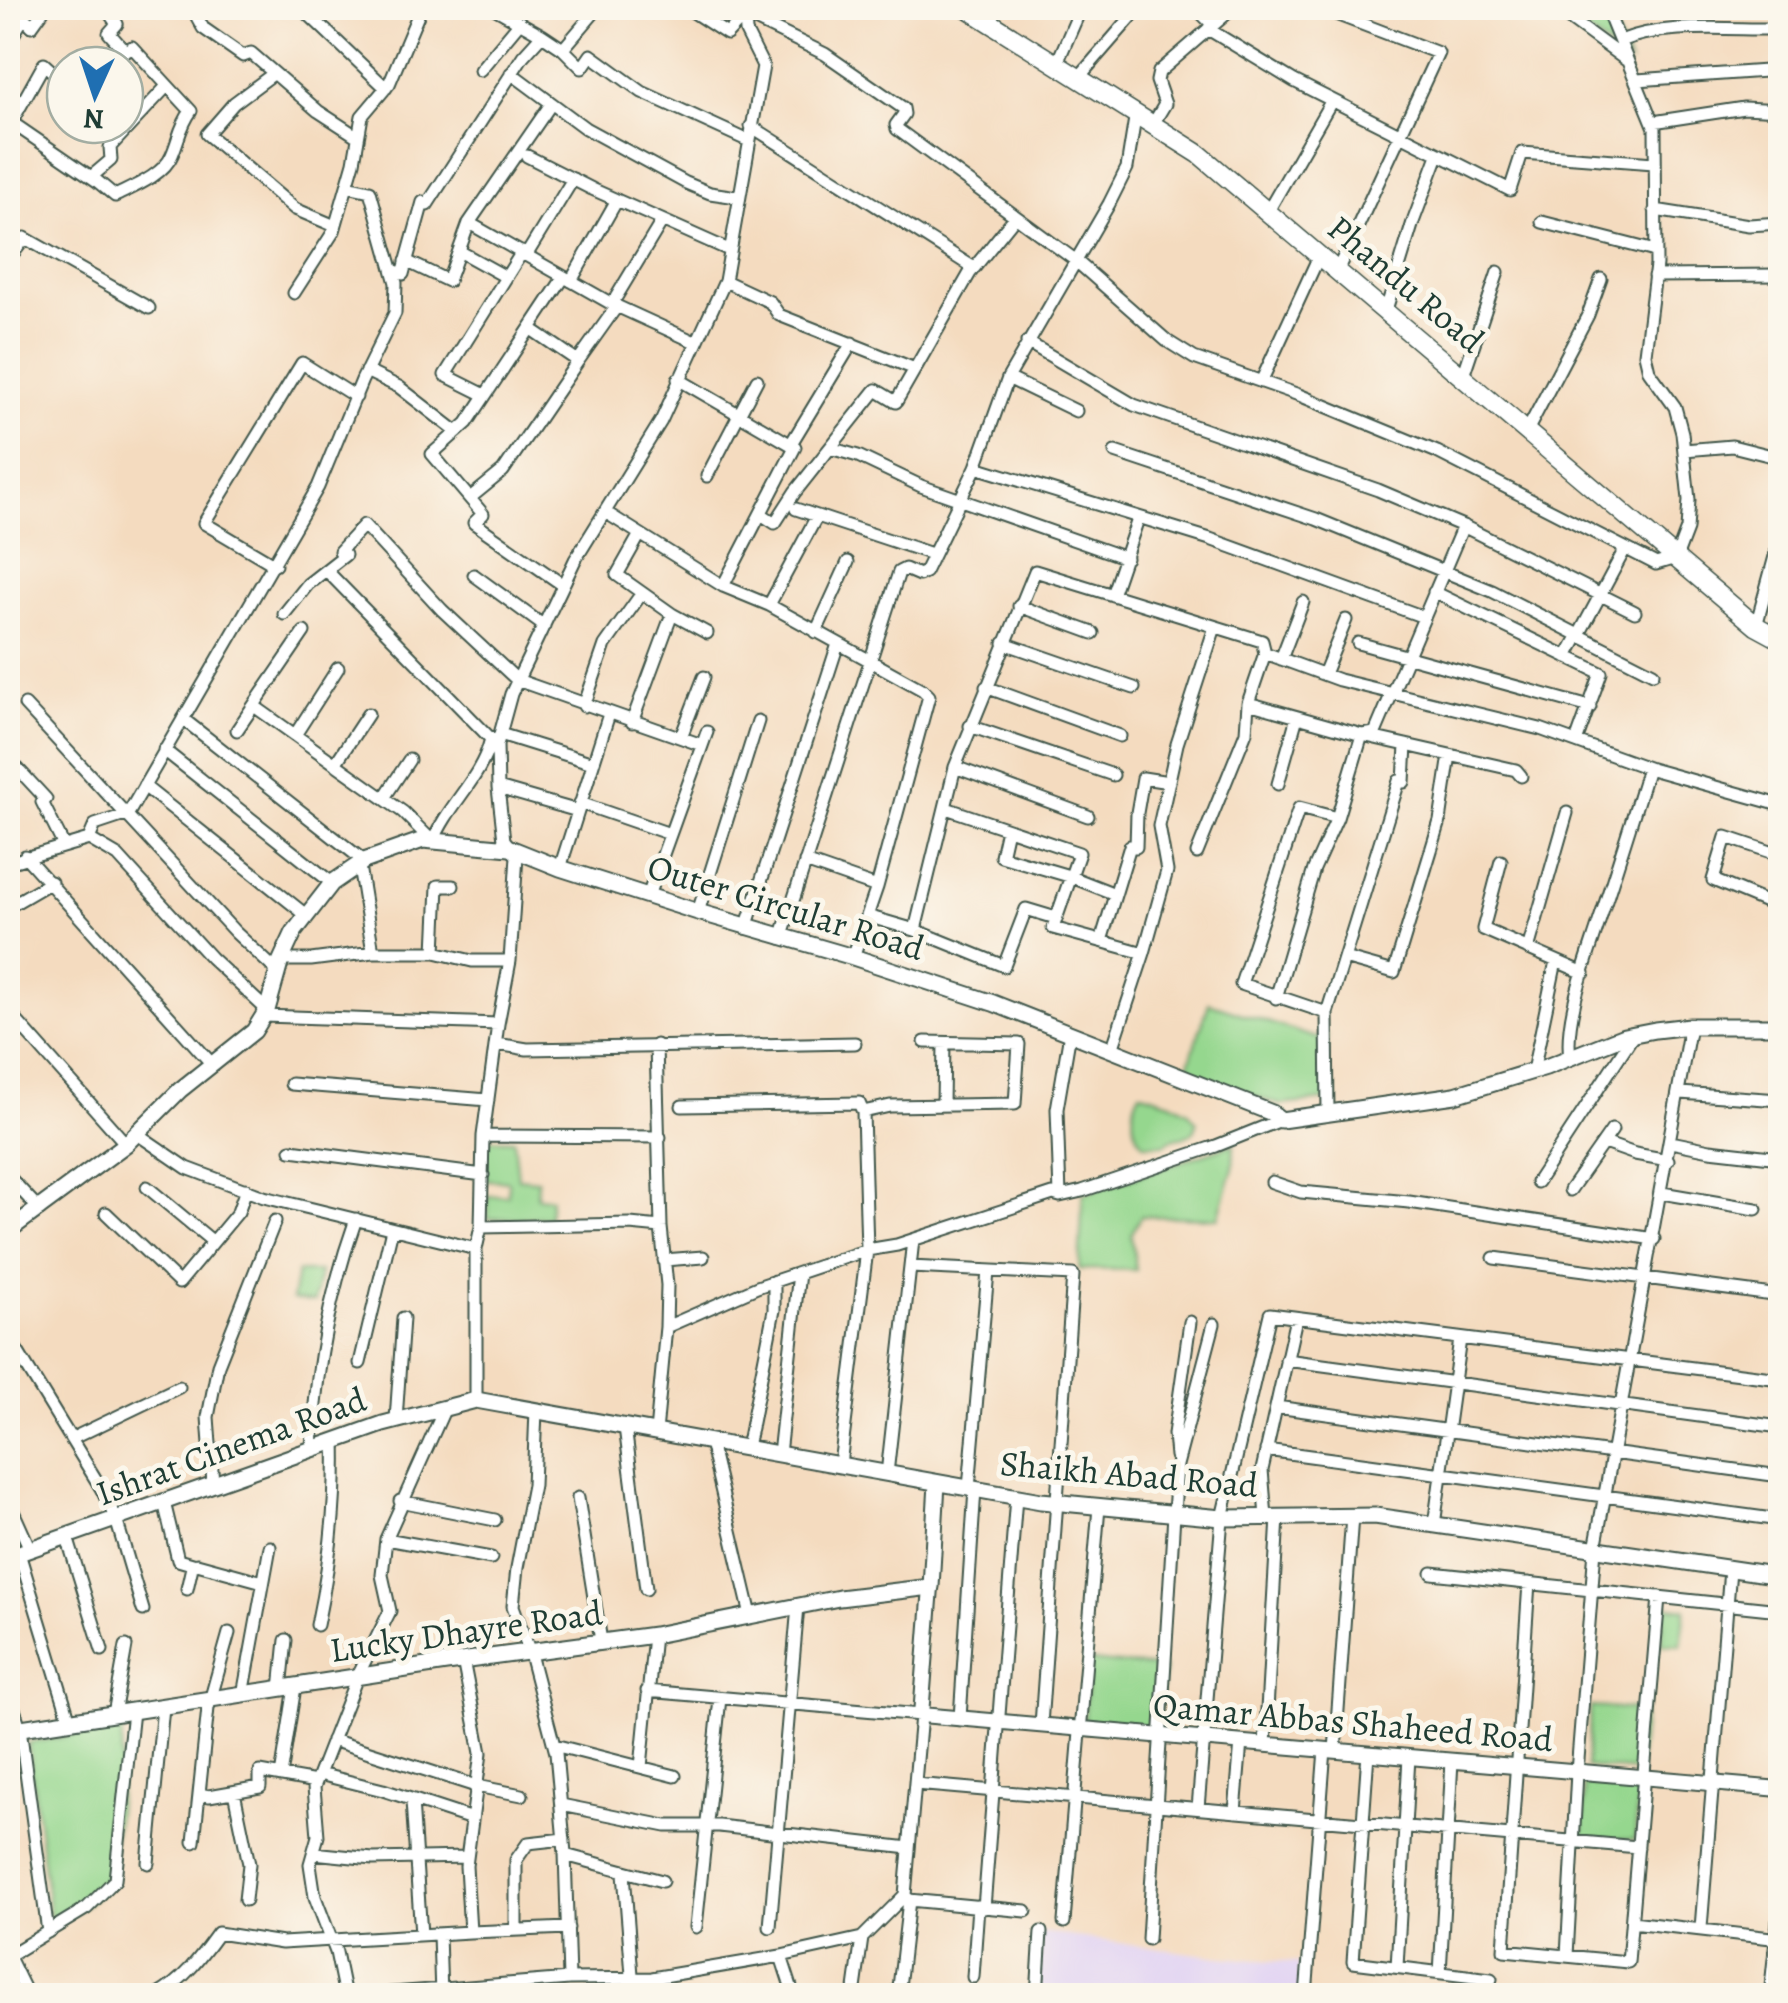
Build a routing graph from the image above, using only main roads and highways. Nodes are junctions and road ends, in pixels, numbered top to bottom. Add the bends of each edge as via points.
1 (970, 8) edge
2 (1780, 640) edge
3 (1780, 1026) edge
4 (8, 1231) edge
5 (476, 1400) joint
6 (937, 1482) junction
7 (19, 1553) edge
8 (1780, 1576) edge
9 (14, 1729) edge
10 (1780, 1921) edge
11 (1780, 1939) edge
12 (1772, 1996) edge

1 - 2 main road, Phandu Road via 1199,154
3 - 4 main road, Outer Circular Road via 1634,1034 1455,1095 1281,1120 993,1003 854,957 510,848 423,840 332,883 306,915 266,1013 240,1045
5 - 6 main road, Shaikh Abad Road
5 - 7 main road, Ishrat Cinema Road via 335,1440
6 - 8 main road, Shaikh Abad Road via 1058,1503 1222,1518 1375,1516
6 - 9 main road, Lucky Dhayre Road via 931,1587
10 - 11 main road
11 - 12 main road

